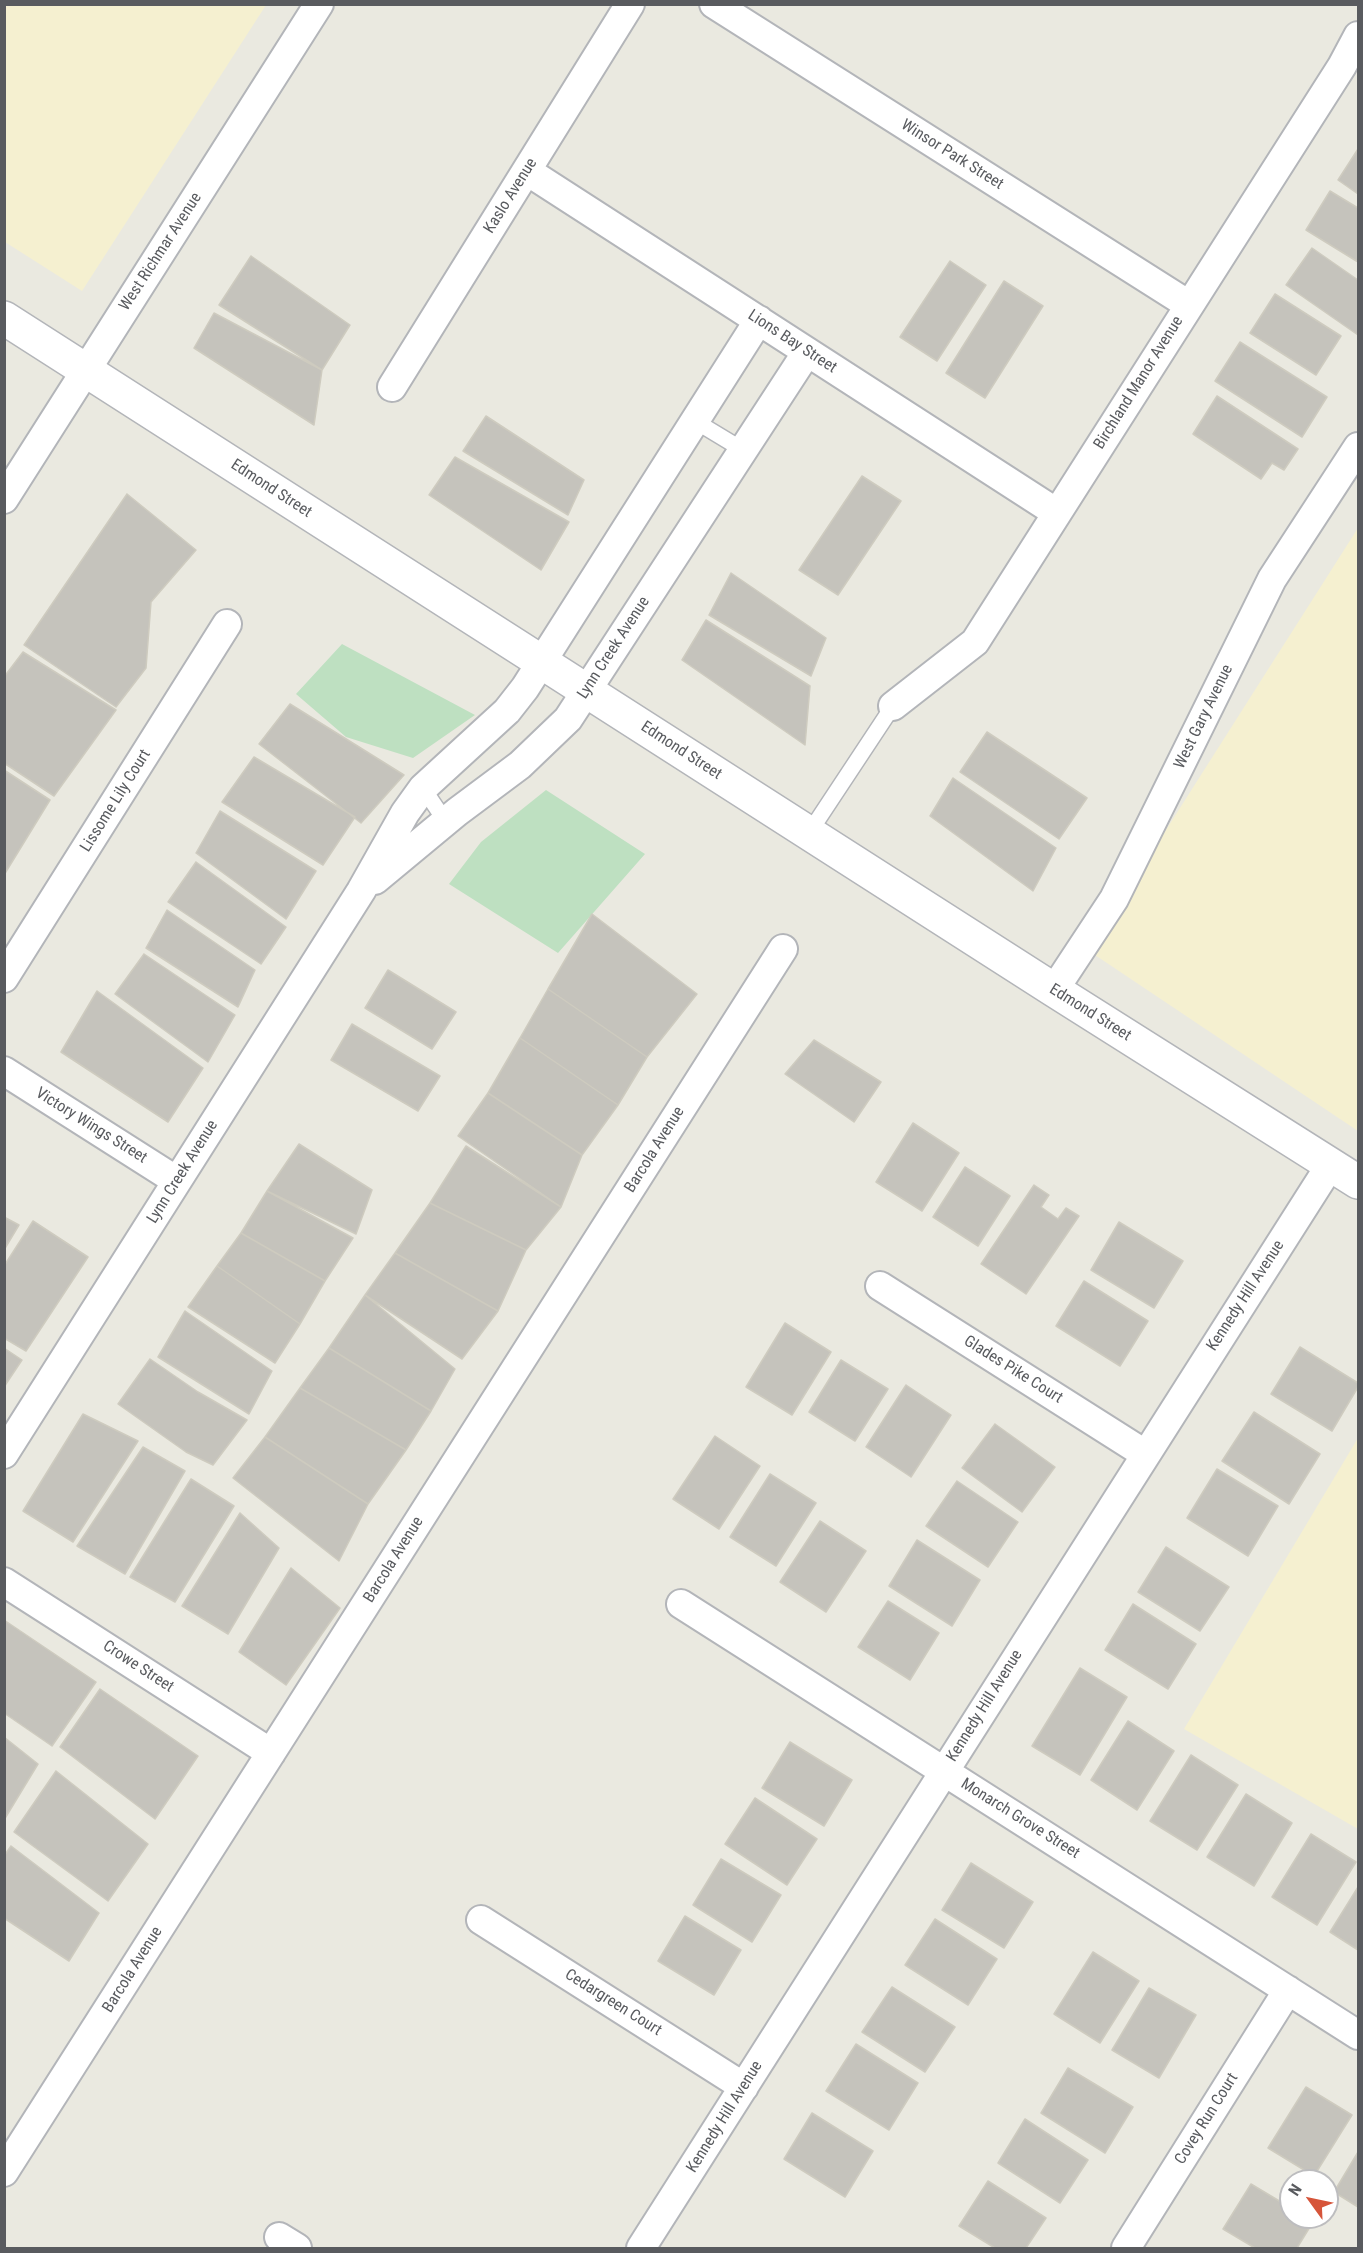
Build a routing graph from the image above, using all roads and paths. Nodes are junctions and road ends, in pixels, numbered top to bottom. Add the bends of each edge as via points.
1 (319, 4) edge
2 (630, 4) edge
3 (714, 4) edge
4 (1359, 36) edge
5 (527, 171) junction
6 (1189, 305) junction
7 (4, 318) edge
8 (759, 320) junction
9 (807, 352) junction
10 (85, 370) junction
11 (392, 387) dead end
12 (695, 421) junction
13 (1359, 447) edge
14 (743, 450) junction
15 (4, 499) edge
16 (1057, 513) junction
17 (227, 624) dead end
18 (542, 663) junction
19 (587, 691) junction
20 (893, 706) joint
21 (423, 788) junction
22 (446, 822) junction
23 (809, 833) junction
24 (361, 891) junction
25 (783, 949) dead end
26 (4, 978) edge
27 (1054, 990) junction
28 (4, 1071) edge
29 (1330, 1164) junction
30 (177, 1181) junction
31 (1359, 1182) edge
32 (880, 1286) dead end
33 (4, 1454) edge
34 (1145, 1454) junction
35 (4, 1582) edge
36 (681, 1604) dead end
37 (271, 1753) junction
38 (943, 1771) junction
39 (481, 1920) dead end
40 (1288, 1990) junction
41 (1359, 2035) edge
42 (744, 2086) junction
43 (4, 2172) edge
44 (641, 2248) edge
45 (1126, 2248) edge

1 - 10 street, West Richmar Avenue
2 - 5 street, Kaslo Avenue
3 - 6 street, Winsor Park Street
4 - 6 street, Birchland Manor Avenue
5 - 8 street, Lions Bay Street
5 - 11 street, Kaslo Avenue
6 - 16 street, Birchland Manor Avenue
7 - 10 street, Edmond Street
8 - 9 street, Lions Bay Street
8 - 12 street, Lynn Creek Avenue
9 - 14 street, Lynn Creek Avenue
9 - 16 street, Lions Bay Street
10 - 15 street, West Richmar Avenue
10 - 18 street, Edmond Street
12 - 14 lane
12 - 18 street, Lynn Creek Avenue
13 - 27 street, West Gary Avenue via 1272,579 1114,899
14 - 19 street, Lynn Creek Avenue
16 - 20 street, Birchland Manor Avenue via 975,642
17 - 26 street, Lissome Lily Court
18 - 19 street, Edmond Street
18 - 21 street, Lynn Creek Avenue via 507,711
19 - 22 street, Lynn Creek Avenue via 554,734
19 - 23 street, Edmond Street
20 - 23 lane
21 - 22 lane
21 - 24 street, Lynn Creek Avenue
22 - 24 street, Lynn Creek Avenue
23 - 27 street, Edmond Street
24 - 30 street, Lynn Creek Avenue
25 - 37 street, Barcola Avenue
27 - 29 street, Edmond Street
28 - 30 street, Victory Wings Street
29 - 31 street, Edmond Street
29 - 34 street, Kennedy Hill Avenue
30 - 33 street, Lynn Creek Avenue
32 - 34 street, Glades Pike Court
34 - 38 street, Kennedy Hill Avenue
35 - 37 street, Crowe Street
36 - 38 street, Monarch Grove Street
37 - 43 street, Barcola Avenue
38 - 40 street, Monarch Grove Street
38 - 42 street, Kennedy Hill Avenue
39 - 42 street, Cedargreen Court
40 - 41 street, Monarch Grove Street
40 - 45 street, Covey Run Court
42 - 44 street, Kennedy Hill Avenue

